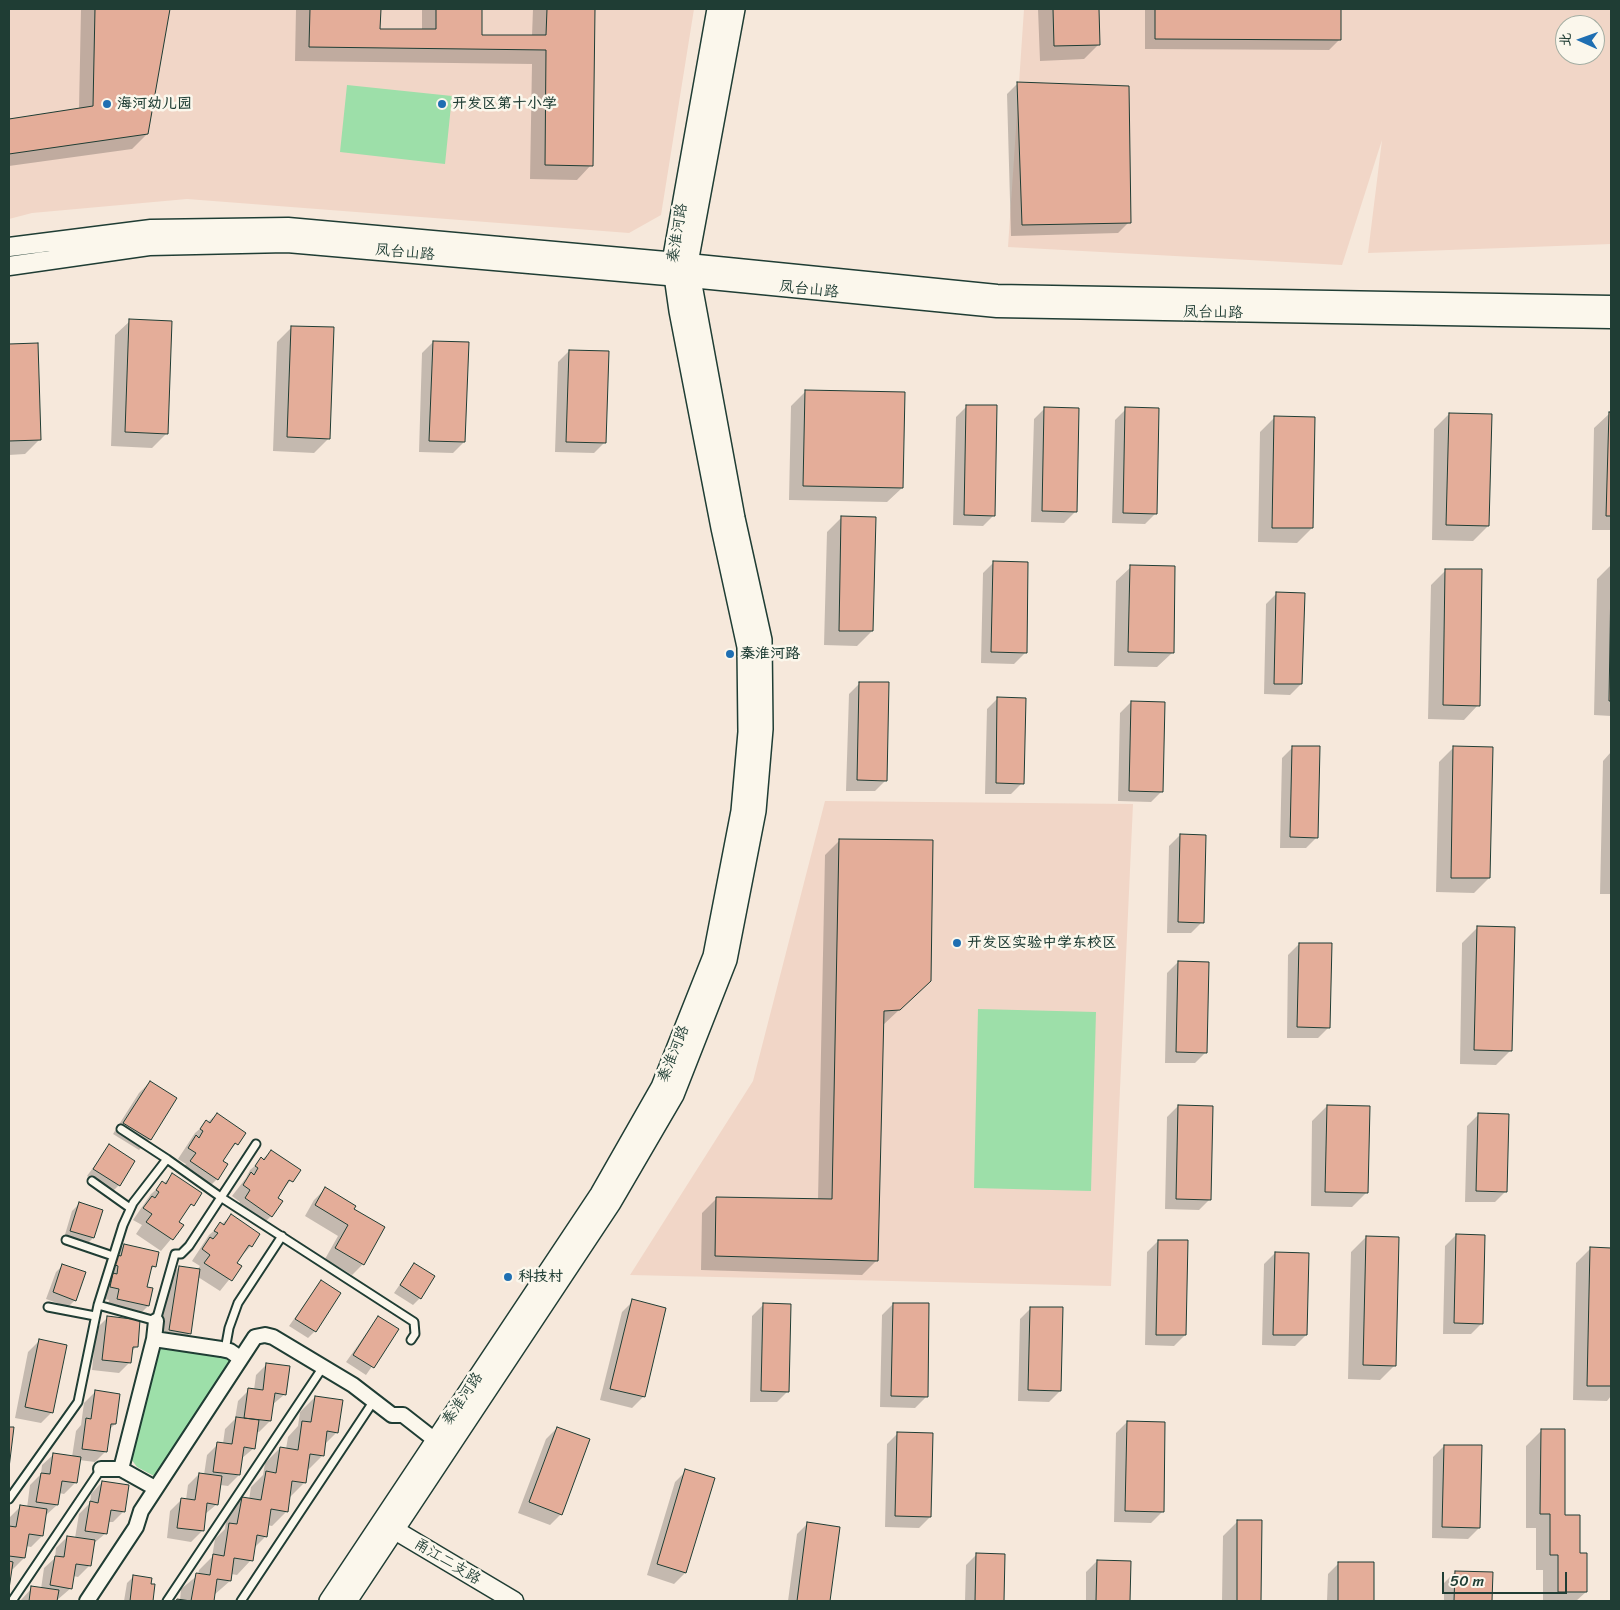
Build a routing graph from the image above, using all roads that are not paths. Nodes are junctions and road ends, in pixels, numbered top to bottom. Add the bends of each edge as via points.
1 (718, 9) edge
2 (735, 9) edge
3 (9, 247) edge
4 (9, 266) edge
5 (681, 270) junction
6 (1611, 305) edge
7 (1611, 319) edge
8 (121, 1129) dead end
9 (256, 1144) dead end
10 (167, 1159) junction
11 (92, 1181) dead end
12 (222, 1198) junction
13 (130, 1208) junction
14 (282, 1236) junction
15 (66, 1240) dead end
16 (113, 1256) junction
17 (98, 1305) junction
18 (48, 1307) dead end
19 (95, 1316) junction
20 (156, 1321) junction
21 (154, 1339) junction
22 (411, 1340) dead end
23 (225, 1350) junction
24 (240, 1358) junction
25 (323, 1367) junction
26 (373, 1402) junction
27 (435, 1440) junction
28 (101, 1469) joint
29 (121, 1469) junction
30 (155, 1488) junction
31 (9, 1500) edge
32 (387, 1526) junction
33 (12, 1601) edge
34 (86, 1601) edge
35 (167, 1601) edge
36 (241, 1601) edge
37 (329, 1601) edge
38 (347, 1601) edge
39 (514, 1601) edge

1 - 5 main road, 秦淮河路
2 - 5 main road, 秦淮河路
3 - 5 street, 凤台山路 via 151,229 288,227
4 - 5 street, 凤台山路 via 149,246 287,243
5 - 6 street, 凤台山路 via 997,294
5 - 7 street, 凤台山路 via 997,308
5 - 27 main road, 秦淮河路 via 719,518 747,647 748,732 741,811 715,946 652,1104 600,1194
5 - 32 main road, 秦淮河路 via 762,640 763,729 756,811 726,960 674,1095 612,1203
8 - 10 lane
9 - 12 lane
10 - 12 lane
10 - 13 lane
11 - 13 lane
12 - 14 lane
12 - 20 lane via 190,1246 181,1254 174,1254
13 - 16 lane
14 - 22 lane via 414,1322 415,1334
14 - 23 lane via 238,1303
15 - 16 lane
16 - 17 lane
17 - 19 lane
17 - 20 lane
18 - 19 lane
19 - 31 lane via 78,1402
20 - 21 street
21 - 23 street
21 - 29 street
23 - 24 street
24 - 25 street via 255,1337 265,1335
24 - 30 street
25 - 26 street
25 - 35 lane
26 - 27 street via 392,1415 403,1415
26 - 36 lane
27 - 32 main road, 秦淮河路
28 - 29 street
28 - 33 lane
29 - 30 street
30 - 34 street via 141,1510 136,1527
32 - 37 main road, 秦淮河路
32 - 38 main road, 秦淮河路
32 - 39 street, 甬江二支路

